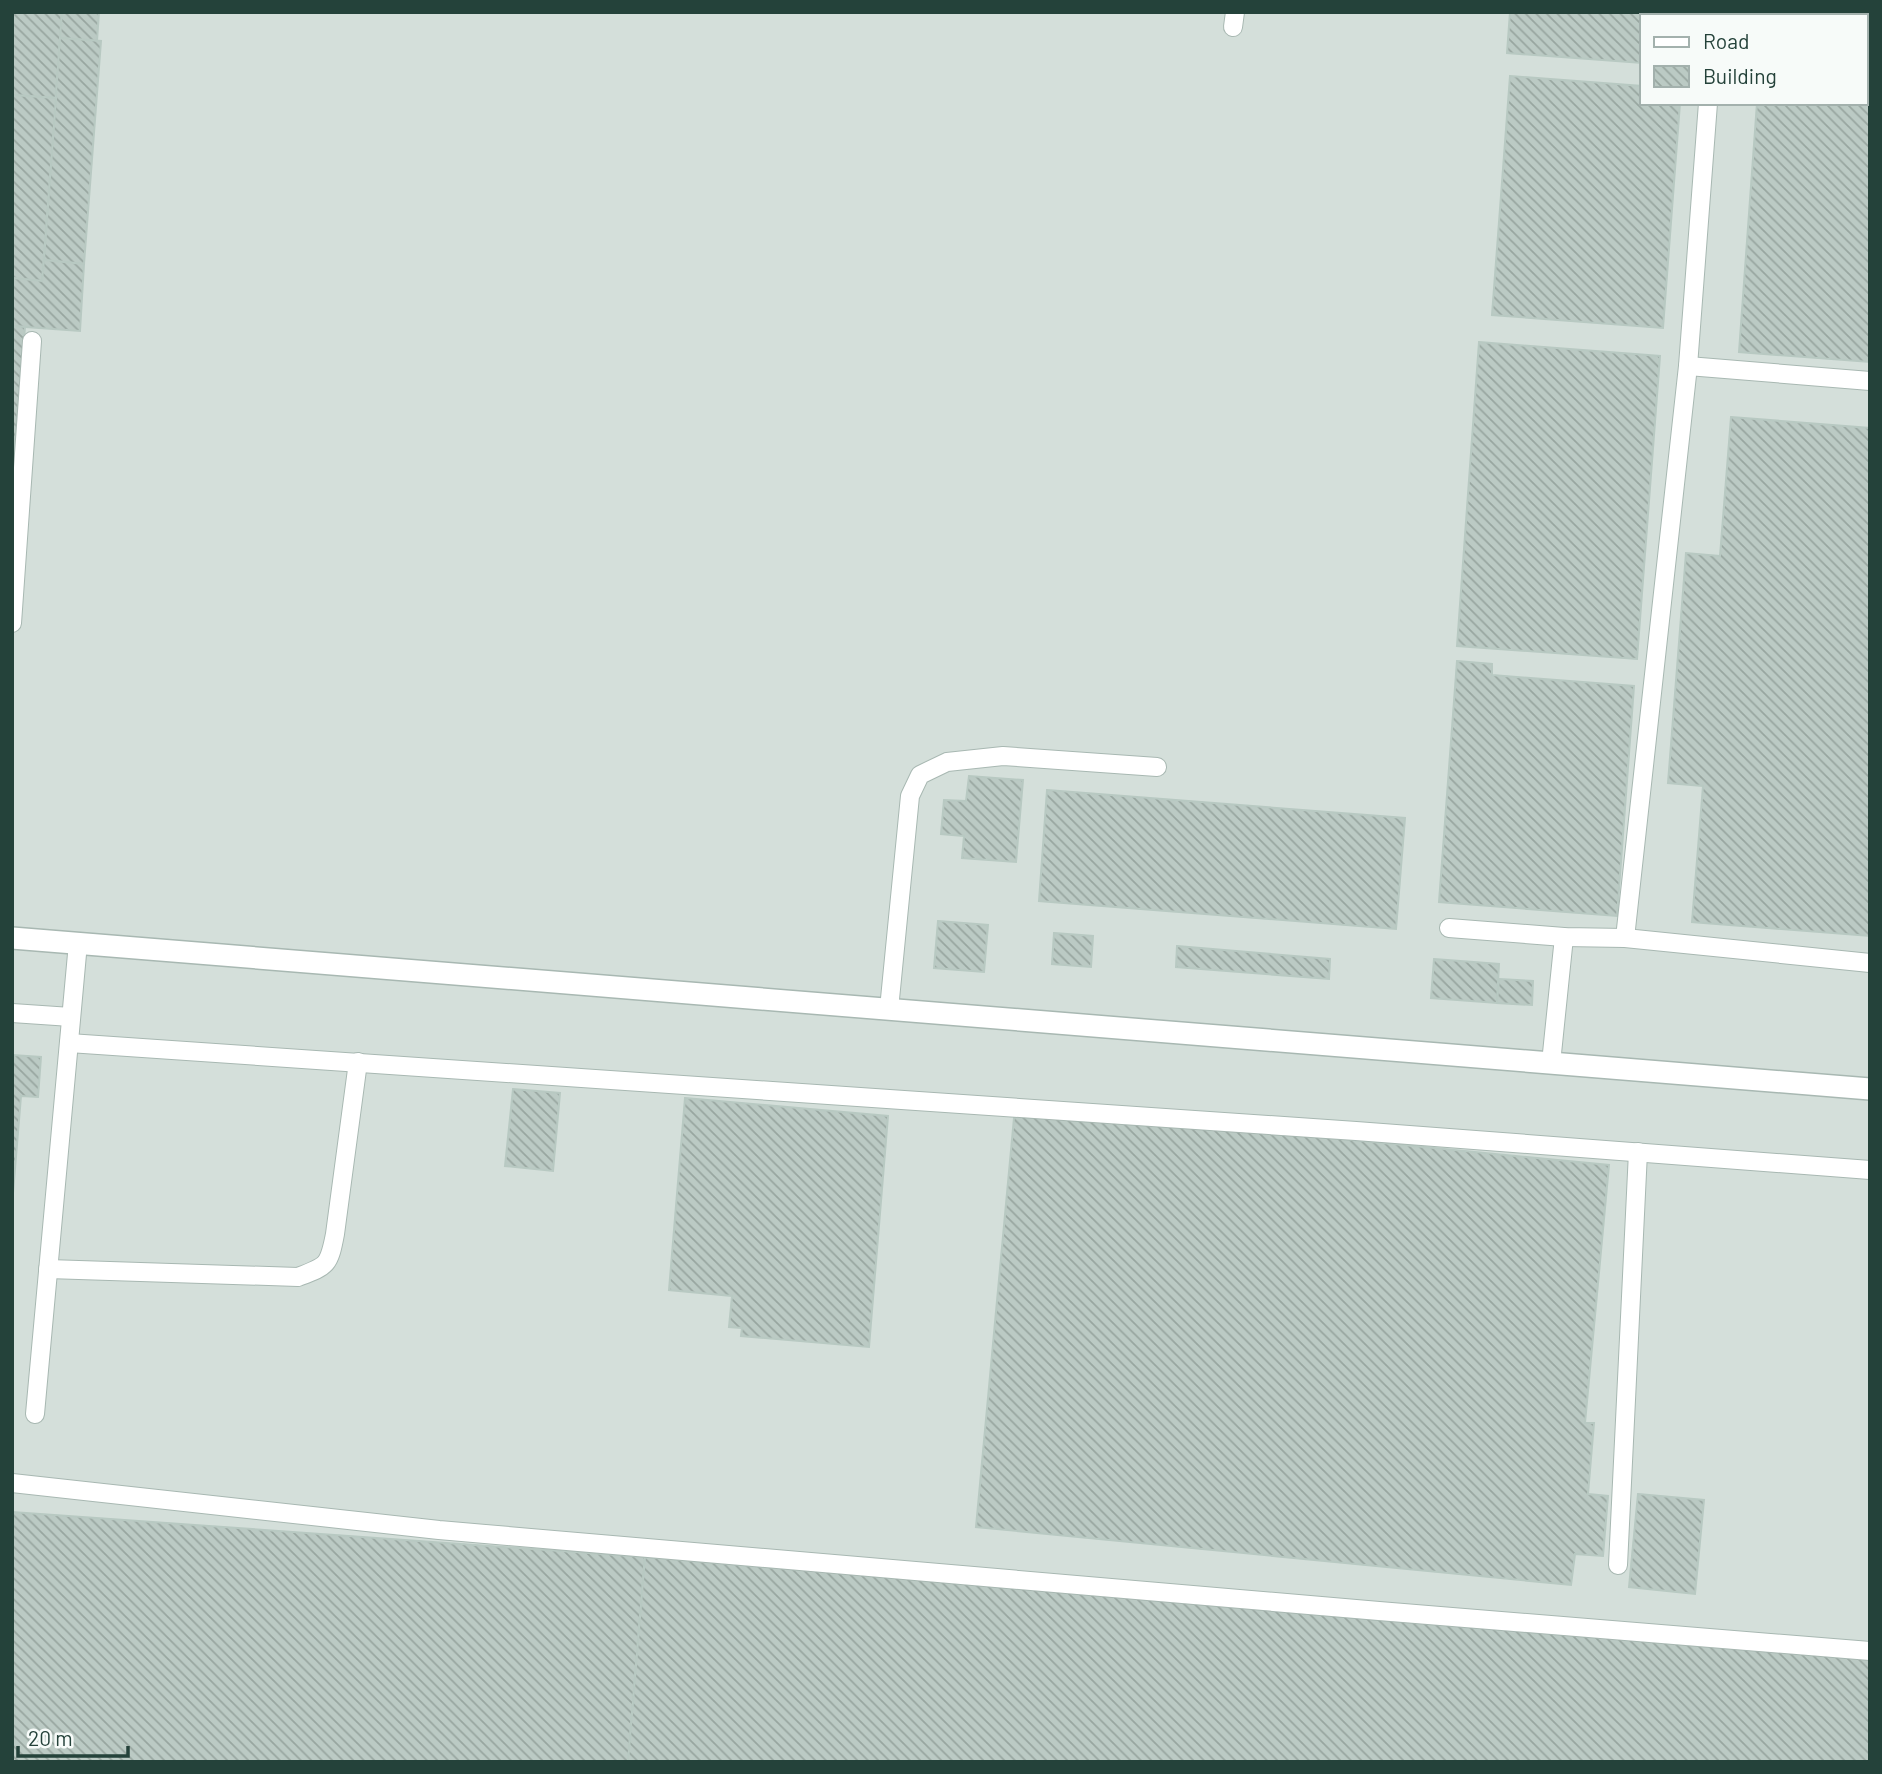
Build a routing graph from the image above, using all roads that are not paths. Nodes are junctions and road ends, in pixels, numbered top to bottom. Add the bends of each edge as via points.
1 (1708, 105) edge
2 (32, 341) dead end
3 (1688, 366) junction
4 (1870, 381) edge
5 (12, 623) edge
6 (1157, 767) dead end
7 (1449, 929) dead end
8 (12, 937) edge
9 (1564, 937) junction
10 (1625, 938) junction
11 (78, 943) junction
12 (1870, 963) edge
13 (889, 1009) junction
14 (12, 1013) edge
15 (71, 1017) junction
16 (69, 1043) junction
17 (358, 1062) junction
18 (1551, 1063) junction
19 (1870, 1089) edge
20 (1638, 1152) junction
21 (1870, 1170) edge
22 (48, 1269) junction
23 (35, 1414) dead end
24 (12, 1483) edge
25 (1618, 1565) dead end
26 (1870, 1651) edge

1 - 3 lane
2 - 5 lane
3 - 4 lane
3 - 10 lane
6 - 13 lane via 1003,757 947,762 920,775 910,796
7 - 9 lane
8 - 11 street
9 - 10 lane
9 - 18 lane
10 - 12 lane
11 - 13 street
11 - 15 lane
13 - 18 street
14 - 15 lane
15 - 16 lane
16 - 17 lane
16 - 22 lane
17 - 20 lane
17 - 22 lane via 331,1257 322,1268 298,1277
18 - 19 street
20 - 21 lane
20 - 25 lane
22 - 23 lane
24 - 26 lane via 439,1530

